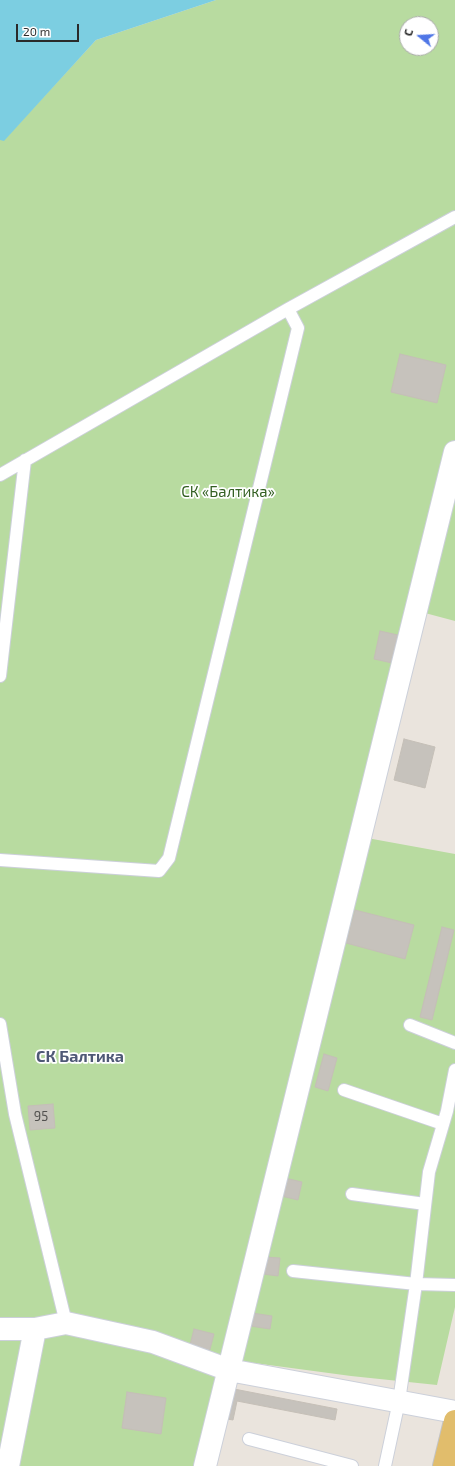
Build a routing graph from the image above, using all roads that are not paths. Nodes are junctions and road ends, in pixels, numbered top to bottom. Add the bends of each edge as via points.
1 (455, 217) edge
2 (288, 309) junction
3 (455, 452) edge
4 (25, 460) junction
5 (0, 475) edge
6 (0, 676) edge
7 (0, 860) edge
8 (0, 1024) edge
9 (410, 1024) dead end
10 (455, 1043) edge
11 (455, 1070) edge
12 (344, 1090) dead end
13 (451, 1112) edge
14 (443, 1124) junction
15 (352, 1194) dead end
16 (425, 1204) junction
17 (293, 1271) dead end
18 (416, 1284) junction
19 (455, 1285) edge
20 (66, 1323) junction
21 (0, 1329) edge
22 (35, 1329) junction
23 (229, 1370) junction
24 (399, 1401) junction
25 (455, 1412) edge
26 (455, 1421) edge
27 (250, 1440) dead end
28 (8, 1466) edge
29 (205, 1466) edge
30 (352, 1466) edge
31 (384, 1466) edge
32 (444, 1466) edge

1 - 2 lane
2 - 4 lane
2 - 7 lane via 298,328 169,858 159,871
3 - 23 street
4 - 5 lane
4 - 6 lane
8 - 20 lane via 16,1114
9 - 10 lane
11 - 13 lane
12 - 14 lane
13 - 14 lane
14 - 16 lane via 429,1172
15 - 16 lane
16 - 18 lane
17 - 18 lane
18 - 19 lane
18 - 24 lane
20 - 22 street
20 - 23 street via 153,1342
21 - 22 street
22 - 28 street
23 - 24 street
23 - 29 street
24 - 25 street
24 - 31 lane
26 - 32 main road
27 - 30 lane

